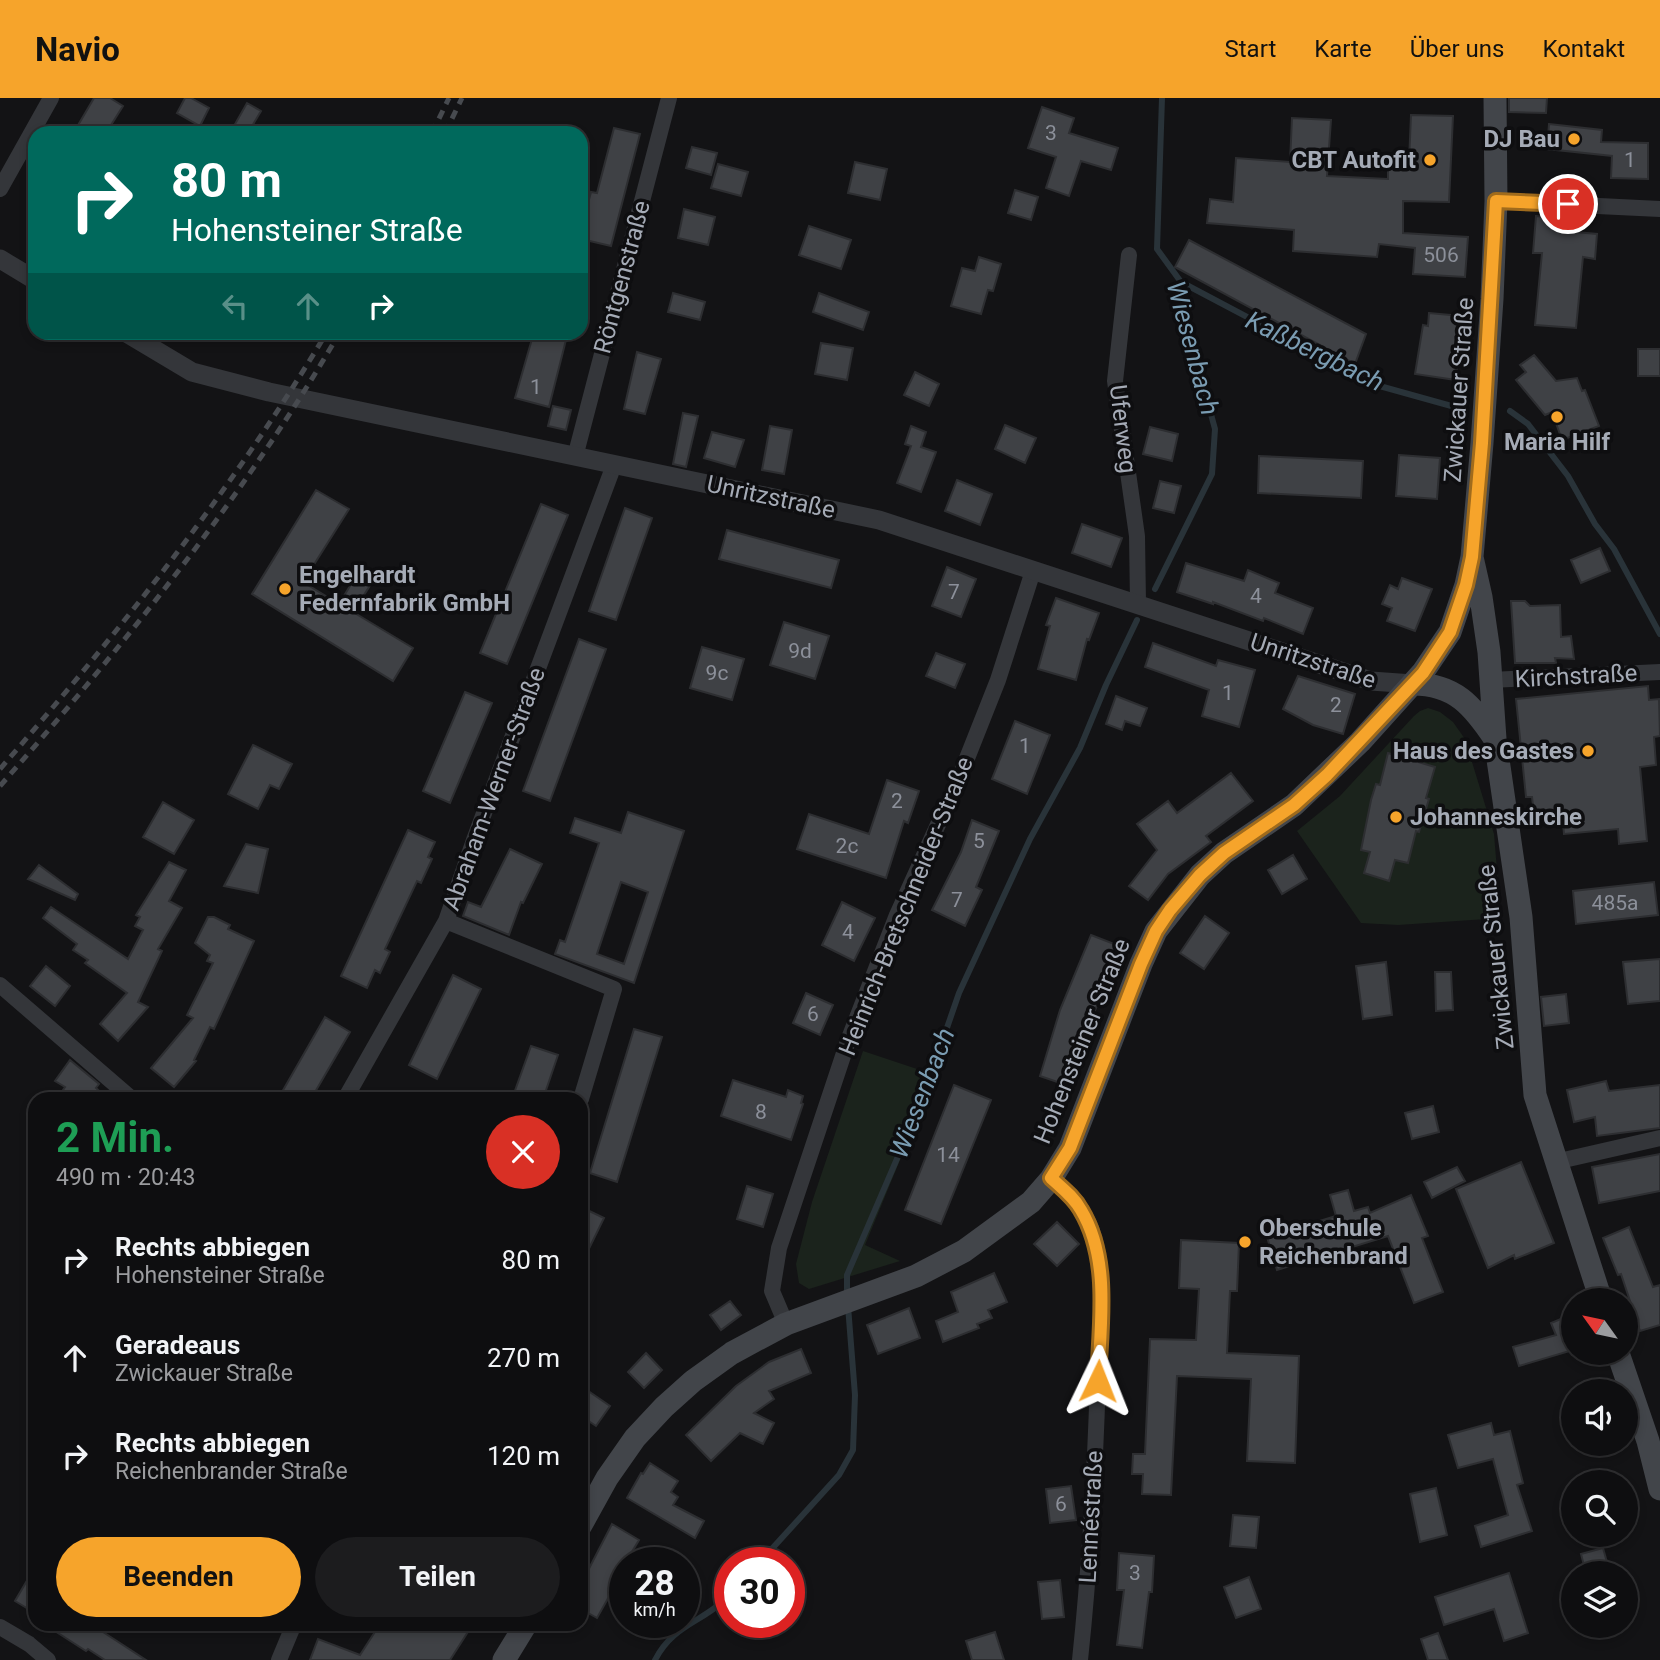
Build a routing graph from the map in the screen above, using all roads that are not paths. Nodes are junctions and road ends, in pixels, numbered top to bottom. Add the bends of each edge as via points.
1 (51, 98) edge
2 (669, 98) edge
3 (1495, 98) edge
4 (35, 126) edge
5 (28, 139) edge
6 (0, 189) edge
7 (1496, 201) junction
8 (1660, 209) edge
9 (1129, 255) dead end
10 (0, 259) edge
11 (28, 276) edge
12 (138, 340) edge
13 (575, 457) junction
14 (614, 465) junction
15 (1472, 557) junction
16 (1033, 570) junction
17 (1138, 603) junction
18 (1660, 673) edge
19 (1491, 680) junction
20 (1413, 684) junction
21 (1495, 738) junction
22 (446, 921) junction
23 (0, 985) edge
24 (124, 1092) edge
25 (349, 1092) edge
26 (583, 1092) edge
27 (1660, 1138) edge
28 (1555, 1162) junction
29 (1051, 1178) junction
30 (1597, 1288) edge
31 (786, 1324) junction
32 (1622, 1365) edge
33 (1660, 1489) edge
34 (588, 1513) edge
35 (0, 1628) edge
36 (291, 1631) edge
37 (522, 1631) edge
38 (48, 1660) edge
39 (279, 1660) edge
40 (504, 1660) edge
41 (1080, 1660) edge

1 - 4 street
2 - 13 street, Röntgenstraße
3 - 7 main road, Zwickauer Straße
5 - 6 street
7 - 8 street
7 - 15 main road, Zwickauer Straße
9 - 17 street, Uferweg via 1115,381 1137,536
10 - 11 street
12 - 13 street, Unritzstraße via 192,372 320,404
13 - 14 street, Unritzstraße
14 - 16 street, Unritzstraße via 879,520
14 - 22 street, Abraham-Werner-Straße
15 - 19 main road, Zwickauer Straße via 1482,597
15 - 20 main road, Hohensteiner Straße via 1450,632
16 - 17 street, Unritzstraße
16 - 31 street, Heinrich-Bretschneider-Straße via 998,681 848,1041 783,1236 772,1291
17 - 20 street, Unritzstraße via 1371,681
18 - 19 street, Kirchstraße
19 - 21 main road, Zwickauer Straße
20 - 21 main road via 1433,685 1460,697
20 - 29 main road, Hohensteiner Straße via 1327,775 1294,805 1224,853 1170,910 1141,964 1070,1148
21 - 28 main road, Zwickauer Straße via 1521,916 1535,1095
22 - 25 street, Abraham-Werner-Straße
22 - 26 street via 614,989
23 - 24 street
27 - 28 street
28 - 30 main road, Zwickauer Straße
29 - 31 main road, Hohensteiner Straße via 1031,1202 964,1251 916,1276
29 - 41 street, Lennéstraße via 1080,1208 1091,1228 1101,1300 1093,1517
31 - 34 main road, Hohensteiner Straße via 732,1353 664,1407 635,1438
32 - 33 main road
35 - 38 street
36 - 39 street
37 - 40 main road

